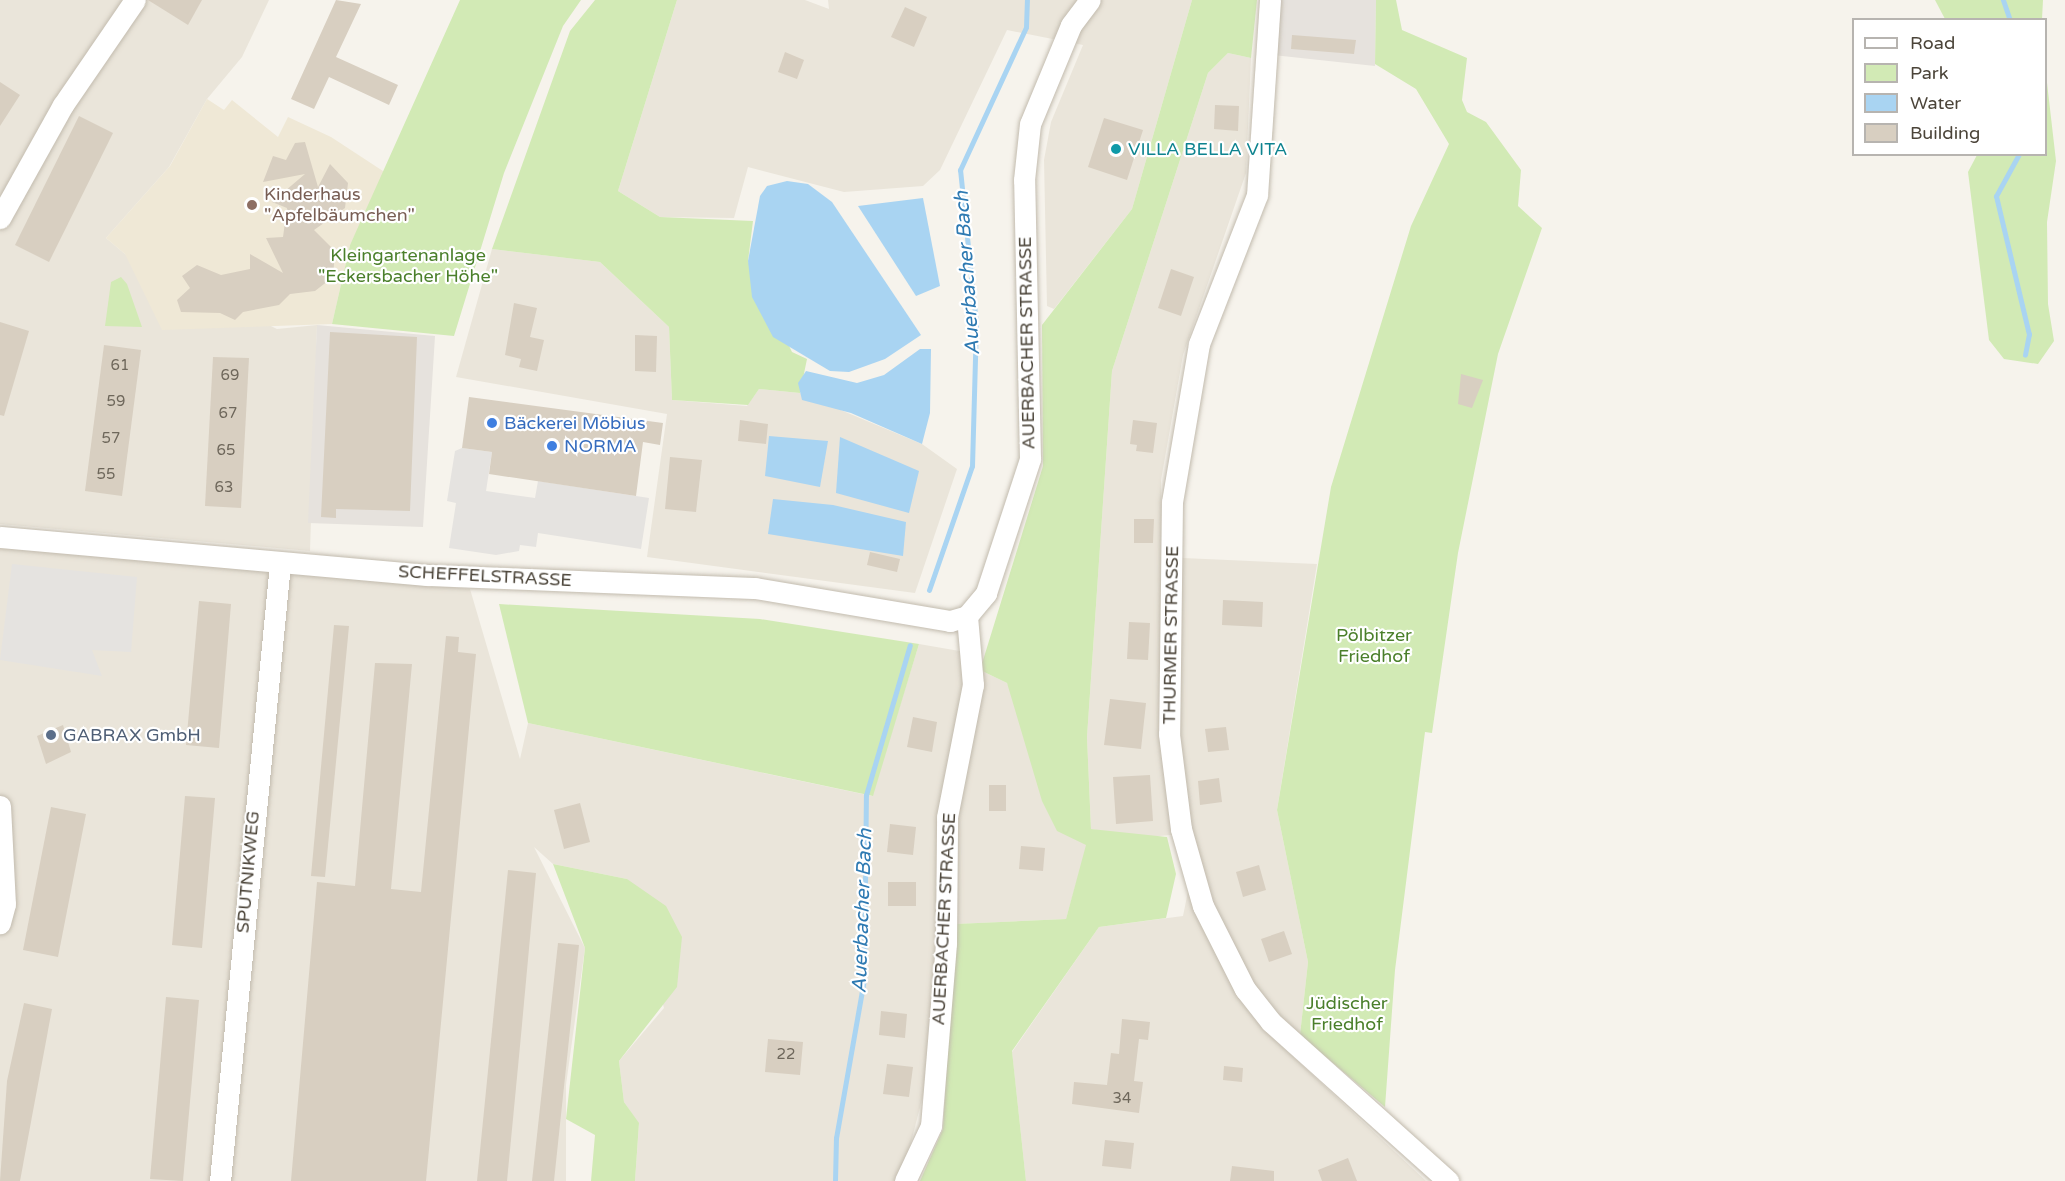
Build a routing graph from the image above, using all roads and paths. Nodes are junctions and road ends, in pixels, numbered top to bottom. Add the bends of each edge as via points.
1 (135, 0) edge
2 (1090, 0) edge
3 (1270, 0) edge
4 (0, 218) edge
5 (0, 537) edge
6 (280, 563) junction
7 (967, 616) junction
8 (0, 806) edge
9 (0, 923) edge
10 (220, 1181) edge
11 (905, 1181) edge
12 (1448, 1181) edge

1 - 4 street via 63,105
2 - 7 street, AUERBACHER STRASSE via 1071,25 1030,124 1024,180 1030,459 986,593
3 - 12 street, THURMER STRASSE via 1257,195 1199,344 1172,502 1169,734 1181,829 1203,906 1245,989 1271,1022
5 - 6 street, SCHEFFELSTRASSE
6 - 7 street, SCHEFFELSTRASSE via 755,588 950,621
6 - 10 street, SPUTNIKWEG
7 - 11 street, AUERBACHER STRASSE via 973,685 947,817 946,943 931,1126
8 - 9 street via 4,904

